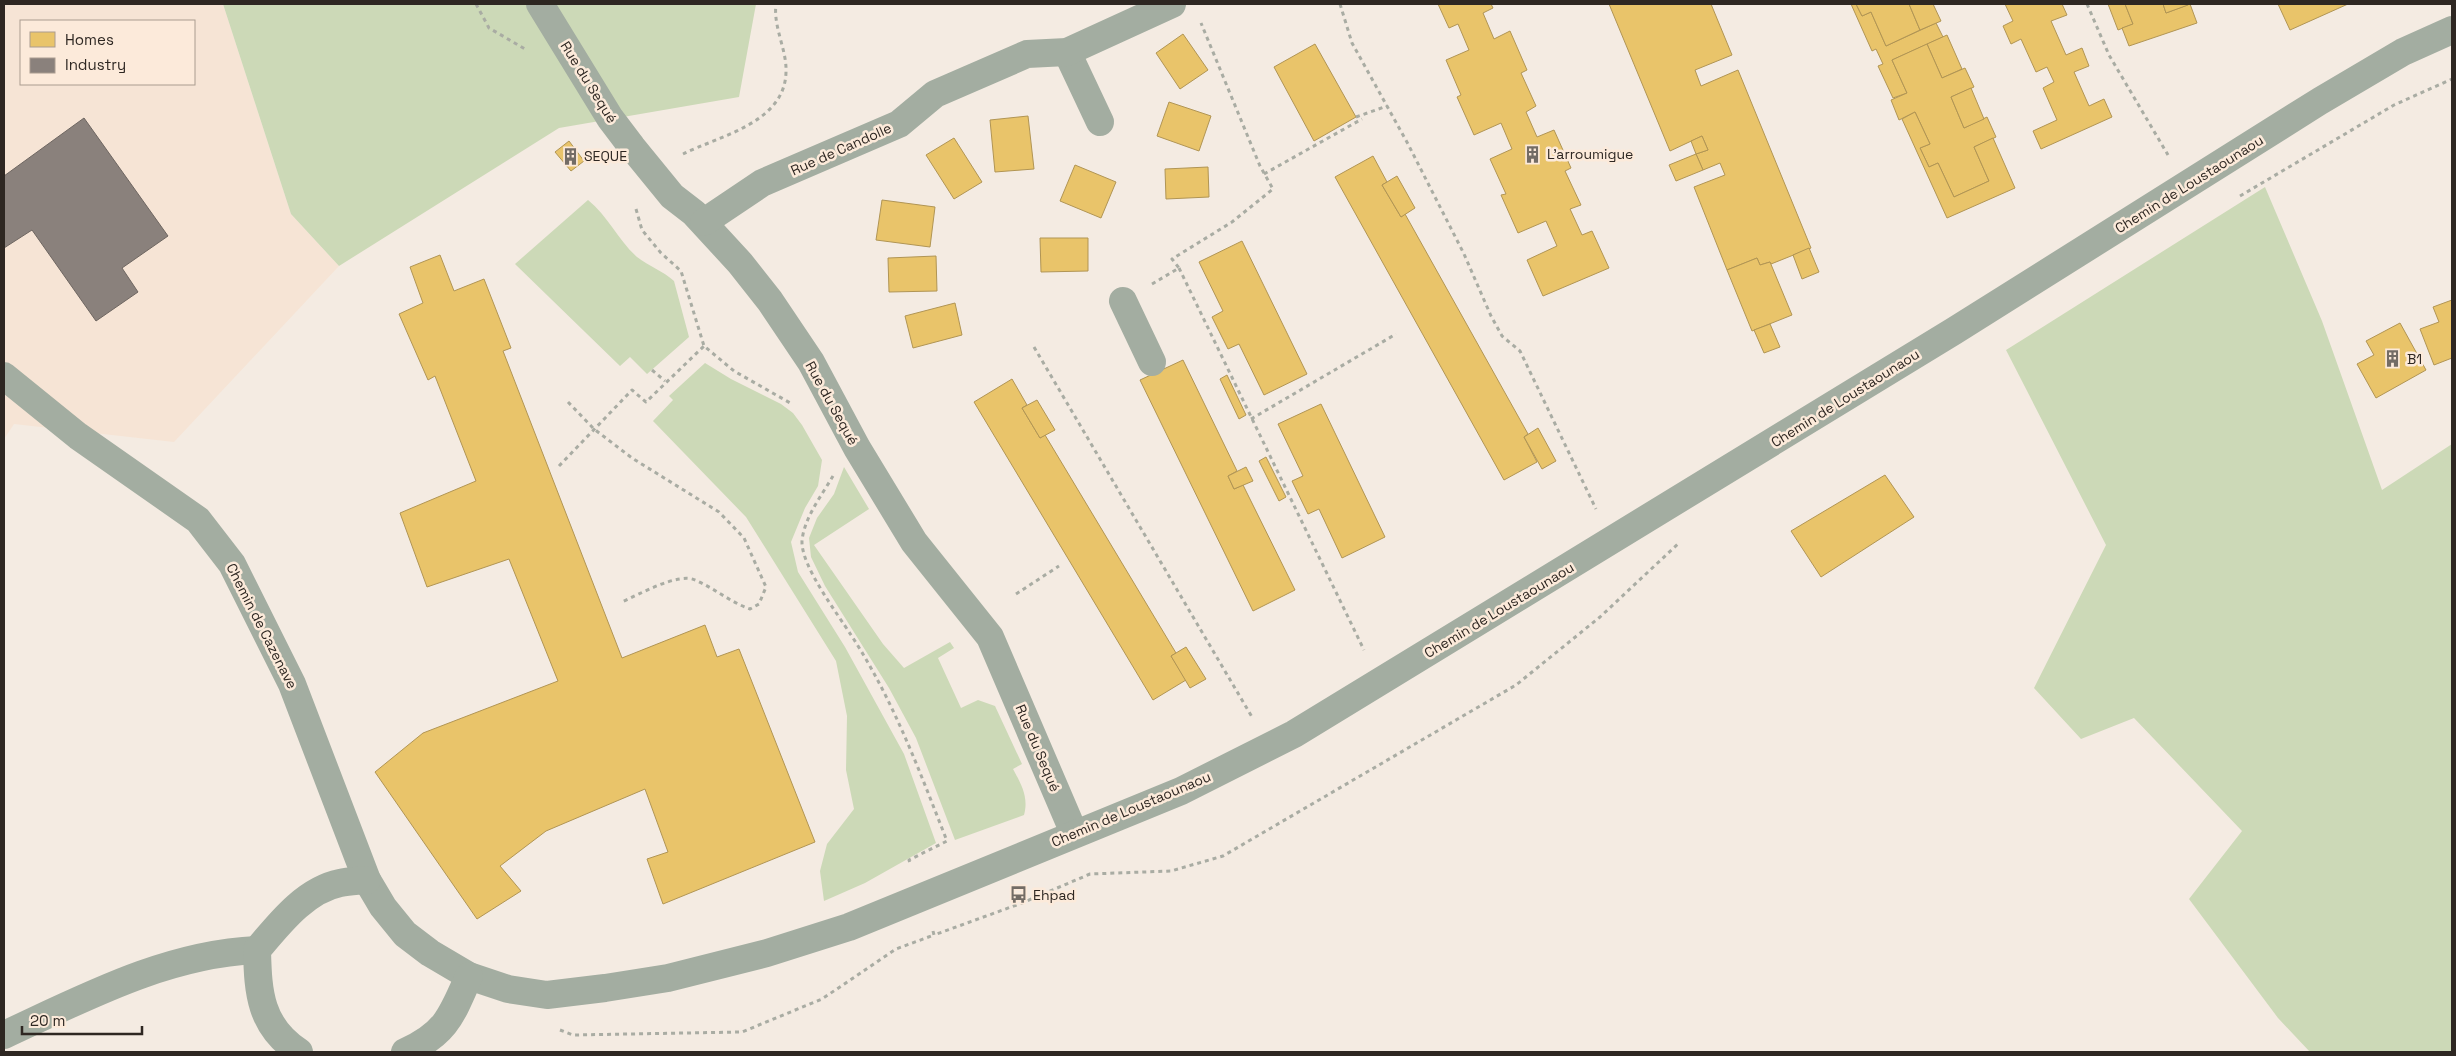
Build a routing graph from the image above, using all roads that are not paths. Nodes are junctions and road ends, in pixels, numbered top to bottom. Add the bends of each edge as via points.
1 (540, 4) edge
2 (1172, 4) edge
3 (2452, 30) edge
4 (1067, 52) junction
5 (1100, 122) dead end
6 (704, 222) junction
7 (1123, 301) road end
8 (1152, 362) dead end
9 (4, 376) edge
10 (1074, 834) junction
11 (367, 880) junction
12 (257, 950) junction
13 (469, 976) junction
14 (4, 1035) edge
15 (299, 1052) edge
16 (405, 1052) edge

1 - 6 street, Rue du Sequé via 610,118 672,196
2 - 4 street, Rue de Candolle
3 - 10 street, Chemin de Loustaounaou via 2403,52 2320,101 1903,362 1294,734 1181,791
4 - 5 street
4 - 6 street, Rue de Candolle via 1027,54 935,94 899,124 762,183
6 - 10 street, Rue du Sequé via 770,301 811,362 857,448 914,542 990,637
7 - 8 street
9 - 11 street, Chemin de Cazenave via 78,436 198,520 232,564 292,684
10 - 13 street, Chemin de Loustaounaou via 849,927 767,954 668,978 546,995 508,989
11 - 12 street via 339,883 318,892 285,917
11 - 13 street, Chemin de Loustaounaou via 406,934
12 - 14 street via 226,951 126,978
12 - 15 street via 258,983 266,1017 286,1042
13 - 16 street via 450,1019 426,1042

